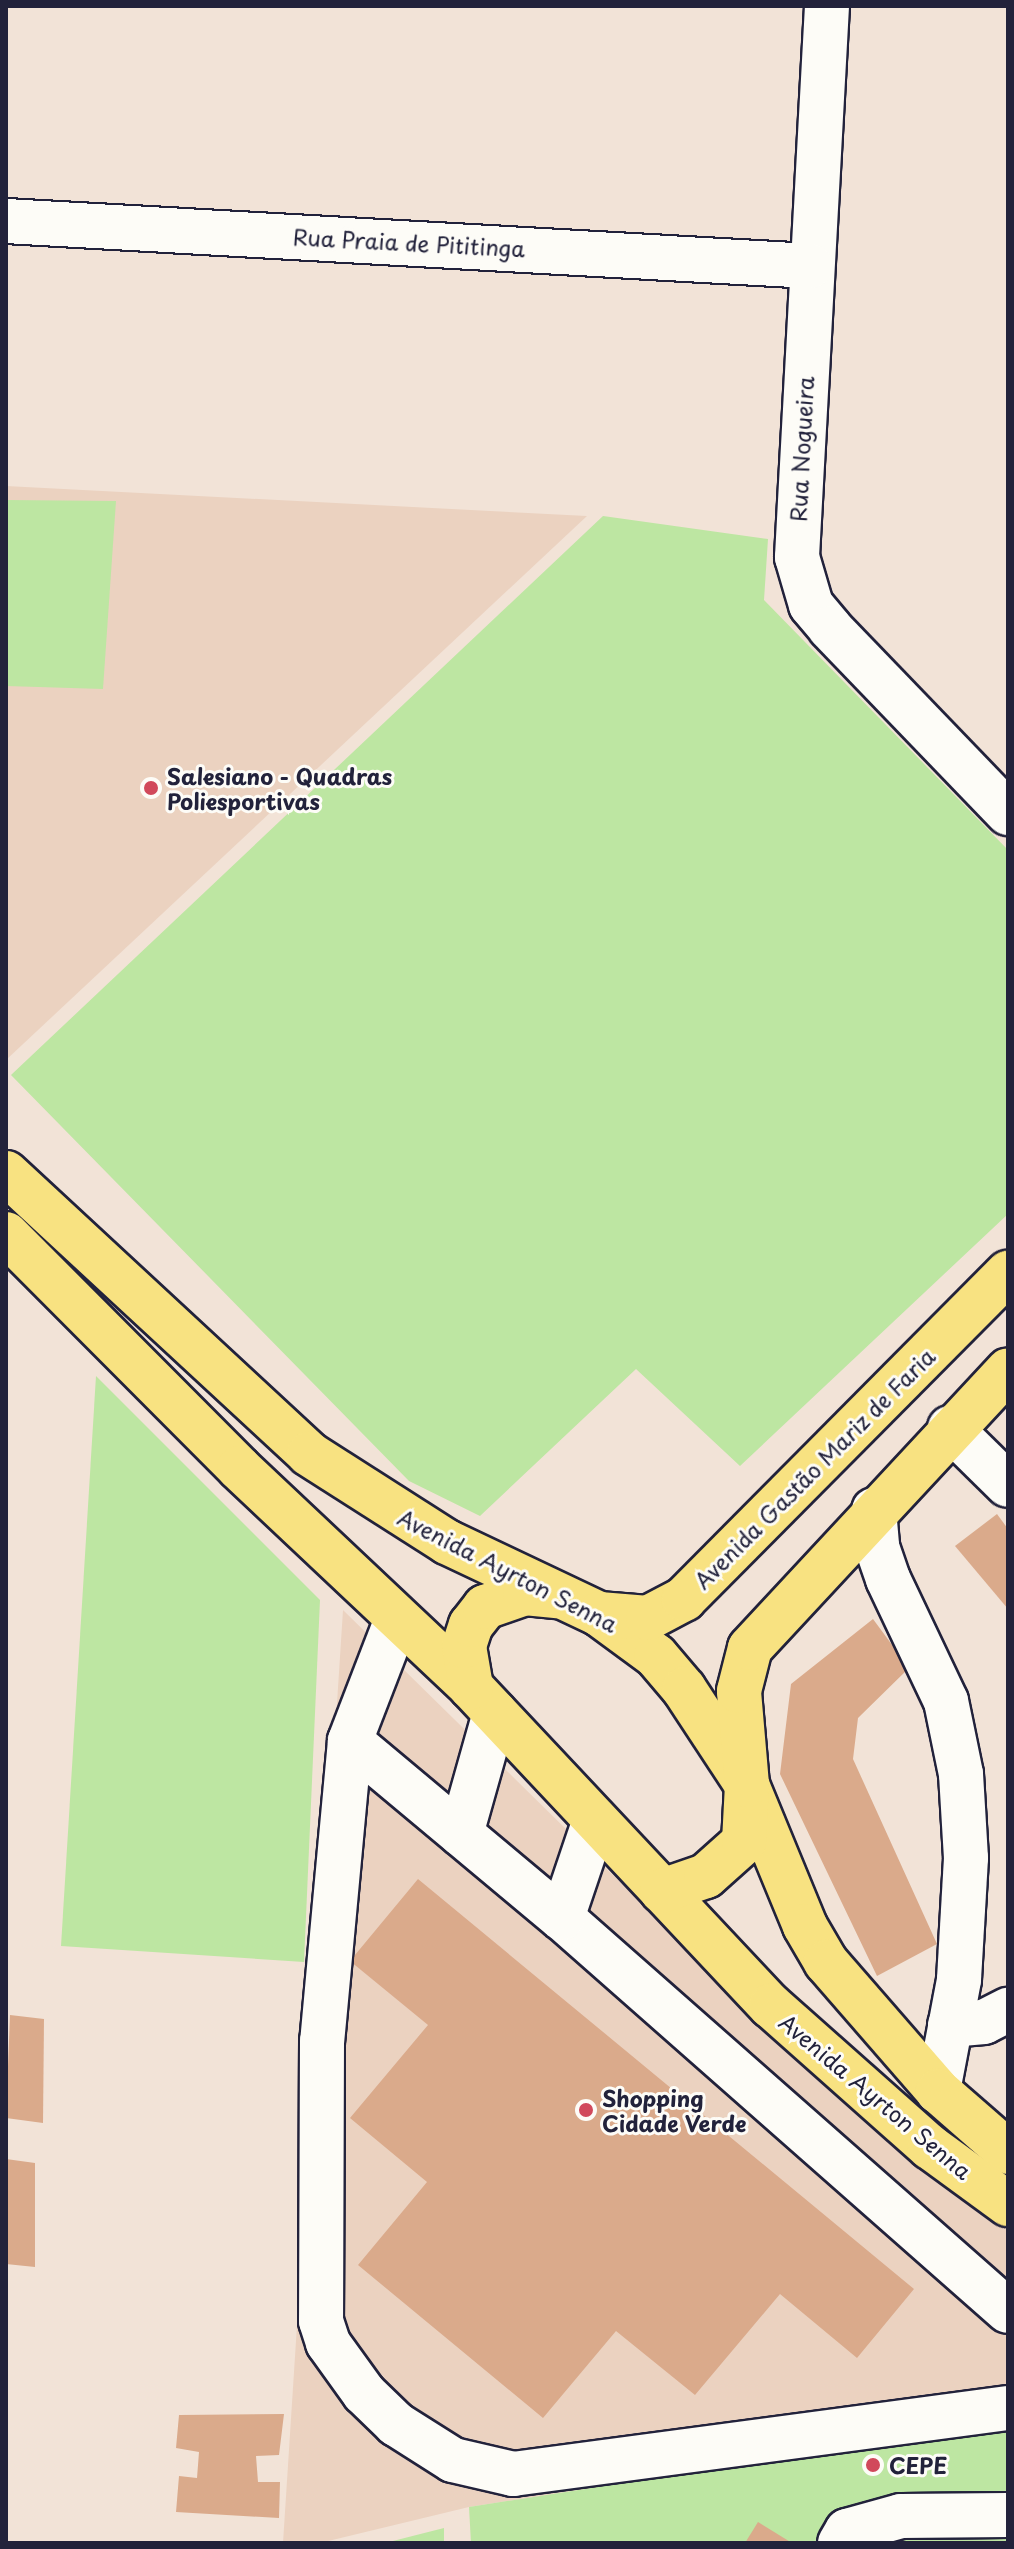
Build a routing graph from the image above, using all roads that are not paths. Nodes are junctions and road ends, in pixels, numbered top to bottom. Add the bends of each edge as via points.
1 (827, 6) edge
2 (6, 221) edge
3 (811, 266) junction
4 (1008, 813) edge
5 (6, 1173) edge
6 (6, 1234) edge
7 (1008, 1273) edge
8 (1008, 1370) edge
9 (950, 1428) junction
10 (1008, 1485) edge
11 (874, 1510) junction
12 (559, 1597) junction
13 (599, 1614) junction
14 (397, 1619) junction
15 (483, 1700) junction
16 (350, 1741) junction
17 (747, 1785) junction
18 (595, 1820) junction
19 (461, 1834) junction
20 (662, 1891) junction
21 (562, 1918) junction
22 (1008, 2010) edge
23 (950, 2025) junction
24 (938, 2091) junction
25 (1008, 2152) edge
26 (1008, 2204) edge
27 (1008, 2311) edge
28 (1008, 2408) edge
29 (1008, 2515) edge
30 (840, 2543) edge

1 - 3 street, Rua Nogueira
2 - 3 street, Rua Praia de Pititinga
3 - 4 street, Rua Nogueira via 796,535 811,605
5 - 12 main road, Avenida Ayrton Senna via 309,1454 389,1508
6 - 14 main road, Avenida Ayrton Senna
7 - 13 main road, Avenida Gastão Mariz de Faria via 684,1599 648,1618
8 - 9 main road
9 - 10 street
9 - 11 main road
11 - 17 main road via 750,1648 739,1691
11 - 23 street via 877,1547 946,1701 961,1774 966,1858
12 - 13 main road, Avenida Ayrton Senna
12 - 15 main road via 525,1593 485,1607 471,1625 464,1646
13 - 17 main road, Avenida Ayrton Senna via 630,1634 684,1689
14 - 15 main road, Avenida Ayrton Senna
14 - 16 street
15 - 18 main road, Avenida Ayrton Senna
15 - 19 street
16 - 19 street
16 - 28 street via 322,2041 321,2321 328,2343 364,2393 396,2424 453,2460 513,2474
17 - 20 main road via 744,1842 706,1876
17 - 24 main road, Avenida Ayrton Senna via 805,1926 826,1962
18 - 20 main road, Avenida Ayrton Senna
18 - 21 street
19 - 21 street
20 - 26 main road, Avenida Ayrton Senna via 771,2006 930,2147
21 - 27 street
22 - 23 street via 984,2022
23 - 24 street
24 - 25 main road, Avenida Ayrton Senna
29 - 30 street via 901,2516 847,2531

